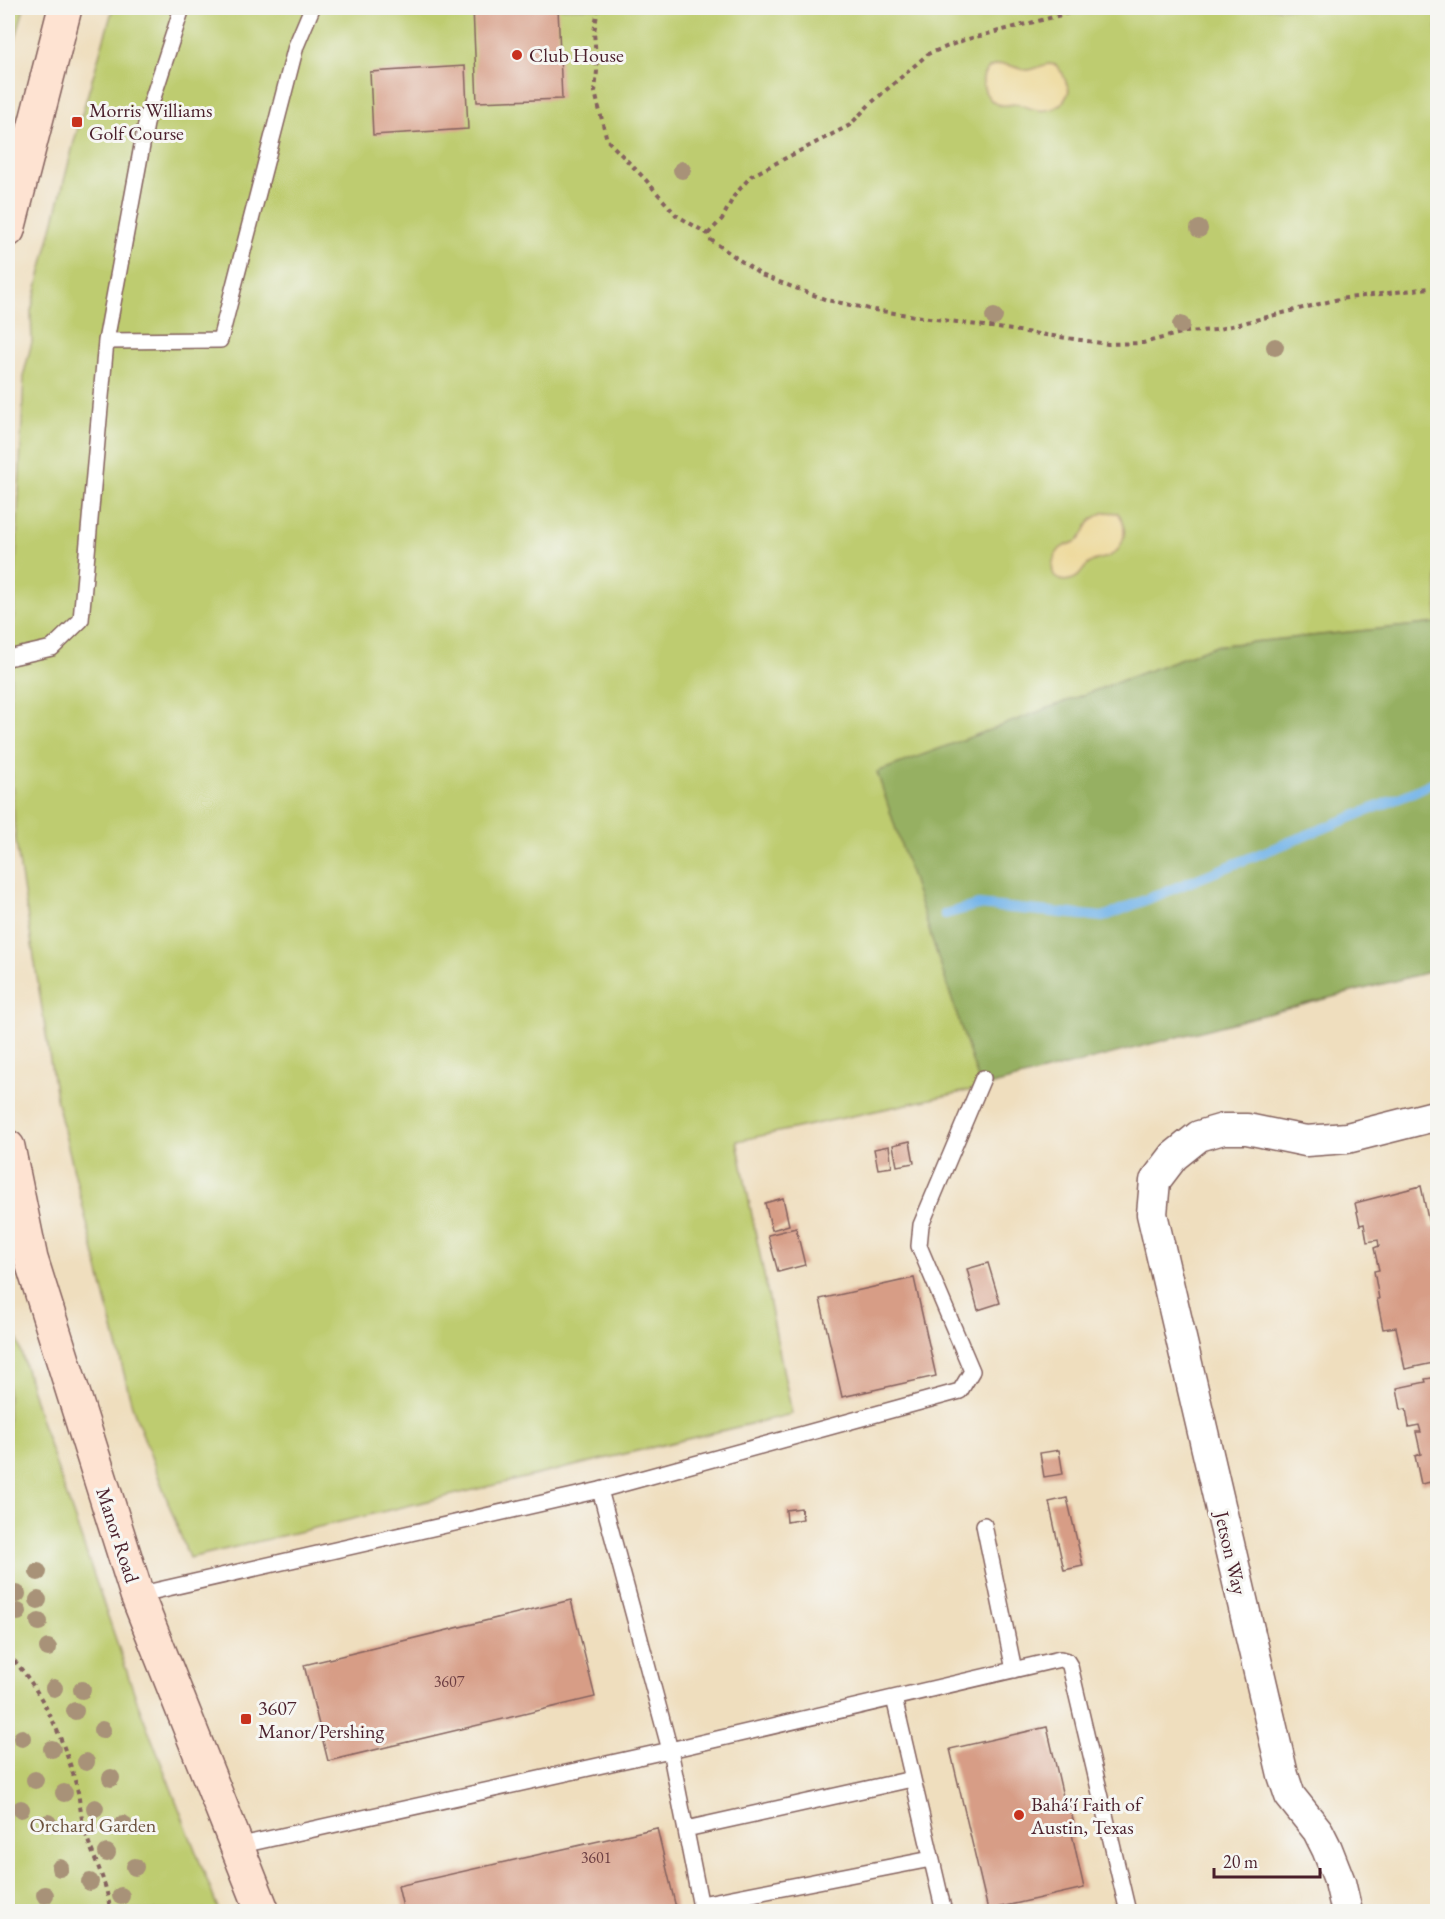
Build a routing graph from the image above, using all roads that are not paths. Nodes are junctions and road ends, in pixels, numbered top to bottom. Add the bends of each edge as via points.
1 (65, 8) edge
2 (182, 8) edge
3 (312, 8) edge
4 (8, 230) edge
5 (106, 341) junction
6 (8, 658) edge
7 (983, 1078) dead end
8 (1437, 1115) edge
9 (8, 1147) edge
10 (600, 1490) junction
11 (984, 1525) dead end
12 (137, 1595) junction
13 (1014, 1670) junction
14 (894, 1698) junction
15 (669, 1750) junction
16 (912, 1779) junction
17 (686, 1829) junction
18 (237, 1846) junction
19 (931, 1859) junction
20 (702, 1908) edge
21 (263, 1911) edge
22 (944, 1911) edge
23 (1128, 1911) edge
24 (1347, 1911) edge

1 - 4 main road
2 - 5 lane via 148,113
3 - 5 lane via 296,46 220,340
5 - 6 lane via 81,620 52,648
7 - 10 lane via 921,1225 919,1246 972,1371 960,1391
8 - 24 street, Jetson Way via 1357,1136 1306,1141 1247,1129 1223,1129 1199,1136 1174,1156 1155,1181 1152,1214 1283,1775 1290,1796 1327,1849 1341,1882
9 - 12 main road, Manor Road via 31,1259
10 - 12 lane
10 - 15 lane
11 - 13 lane
12 - 18 main road, Manor Road
13 - 14 lane
13 - 23 lane via 1060,1659 1071,1666
14 - 15 lane
14 - 16 lane
15 - 17 lane
15 - 18 lane
16 - 17 lane
16 - 19 lane
17 - 20 lane
18 - 21 main road, Manor Road
19 - 20 lane
19 - 22 lane

